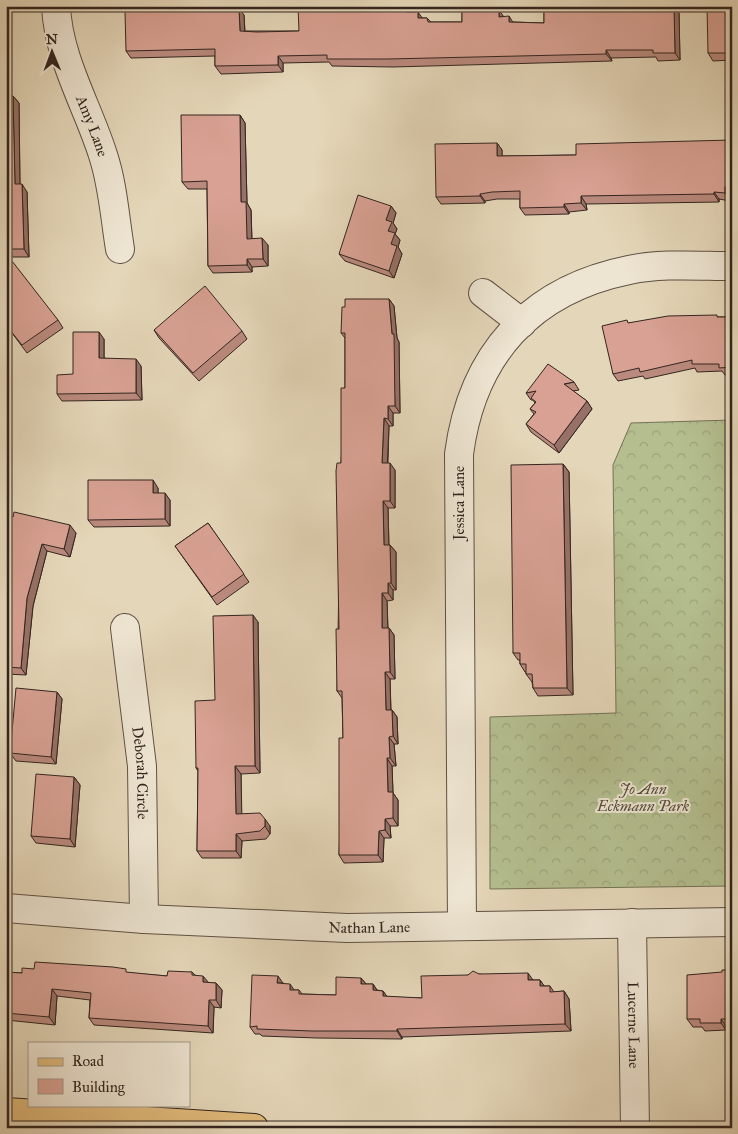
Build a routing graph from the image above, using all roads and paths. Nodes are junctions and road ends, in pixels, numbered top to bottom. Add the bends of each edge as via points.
1 (56, 6) edge
2 (120, 249) dead end
3 (732, 266) edge
4 (482, 293) dead end
5 (522, 322) junction
6 (125, 628) dead end
7 (6, 908) edge
8 (144, 919) junction
9 (732, 922) edge
10 (632, 923) junction
11 (462, 926) junction
12 (6, 1112) edge
13 (254, 1128) edge
14 (635, 1128) edge

1 - 2 street, Amy Lane via 56,18 68,59 104,156
3 - 5 street, Jessica Lane via 631,269 569,289 539,307
4 - 5 street
5 - 11 street, Jessica Lane via 503,341 471,398 459,454
6 - 8 street, Deborah Circle via 142,766
7 - 8 street, Nathan Lane
8 - 11 street, Nathan Lane via 347,928
9 - 10 street, Nathan Lane
10 - 11 street, Nathan Lane
10 - 14 street, Lucerne Lane
12 - 13 main road

